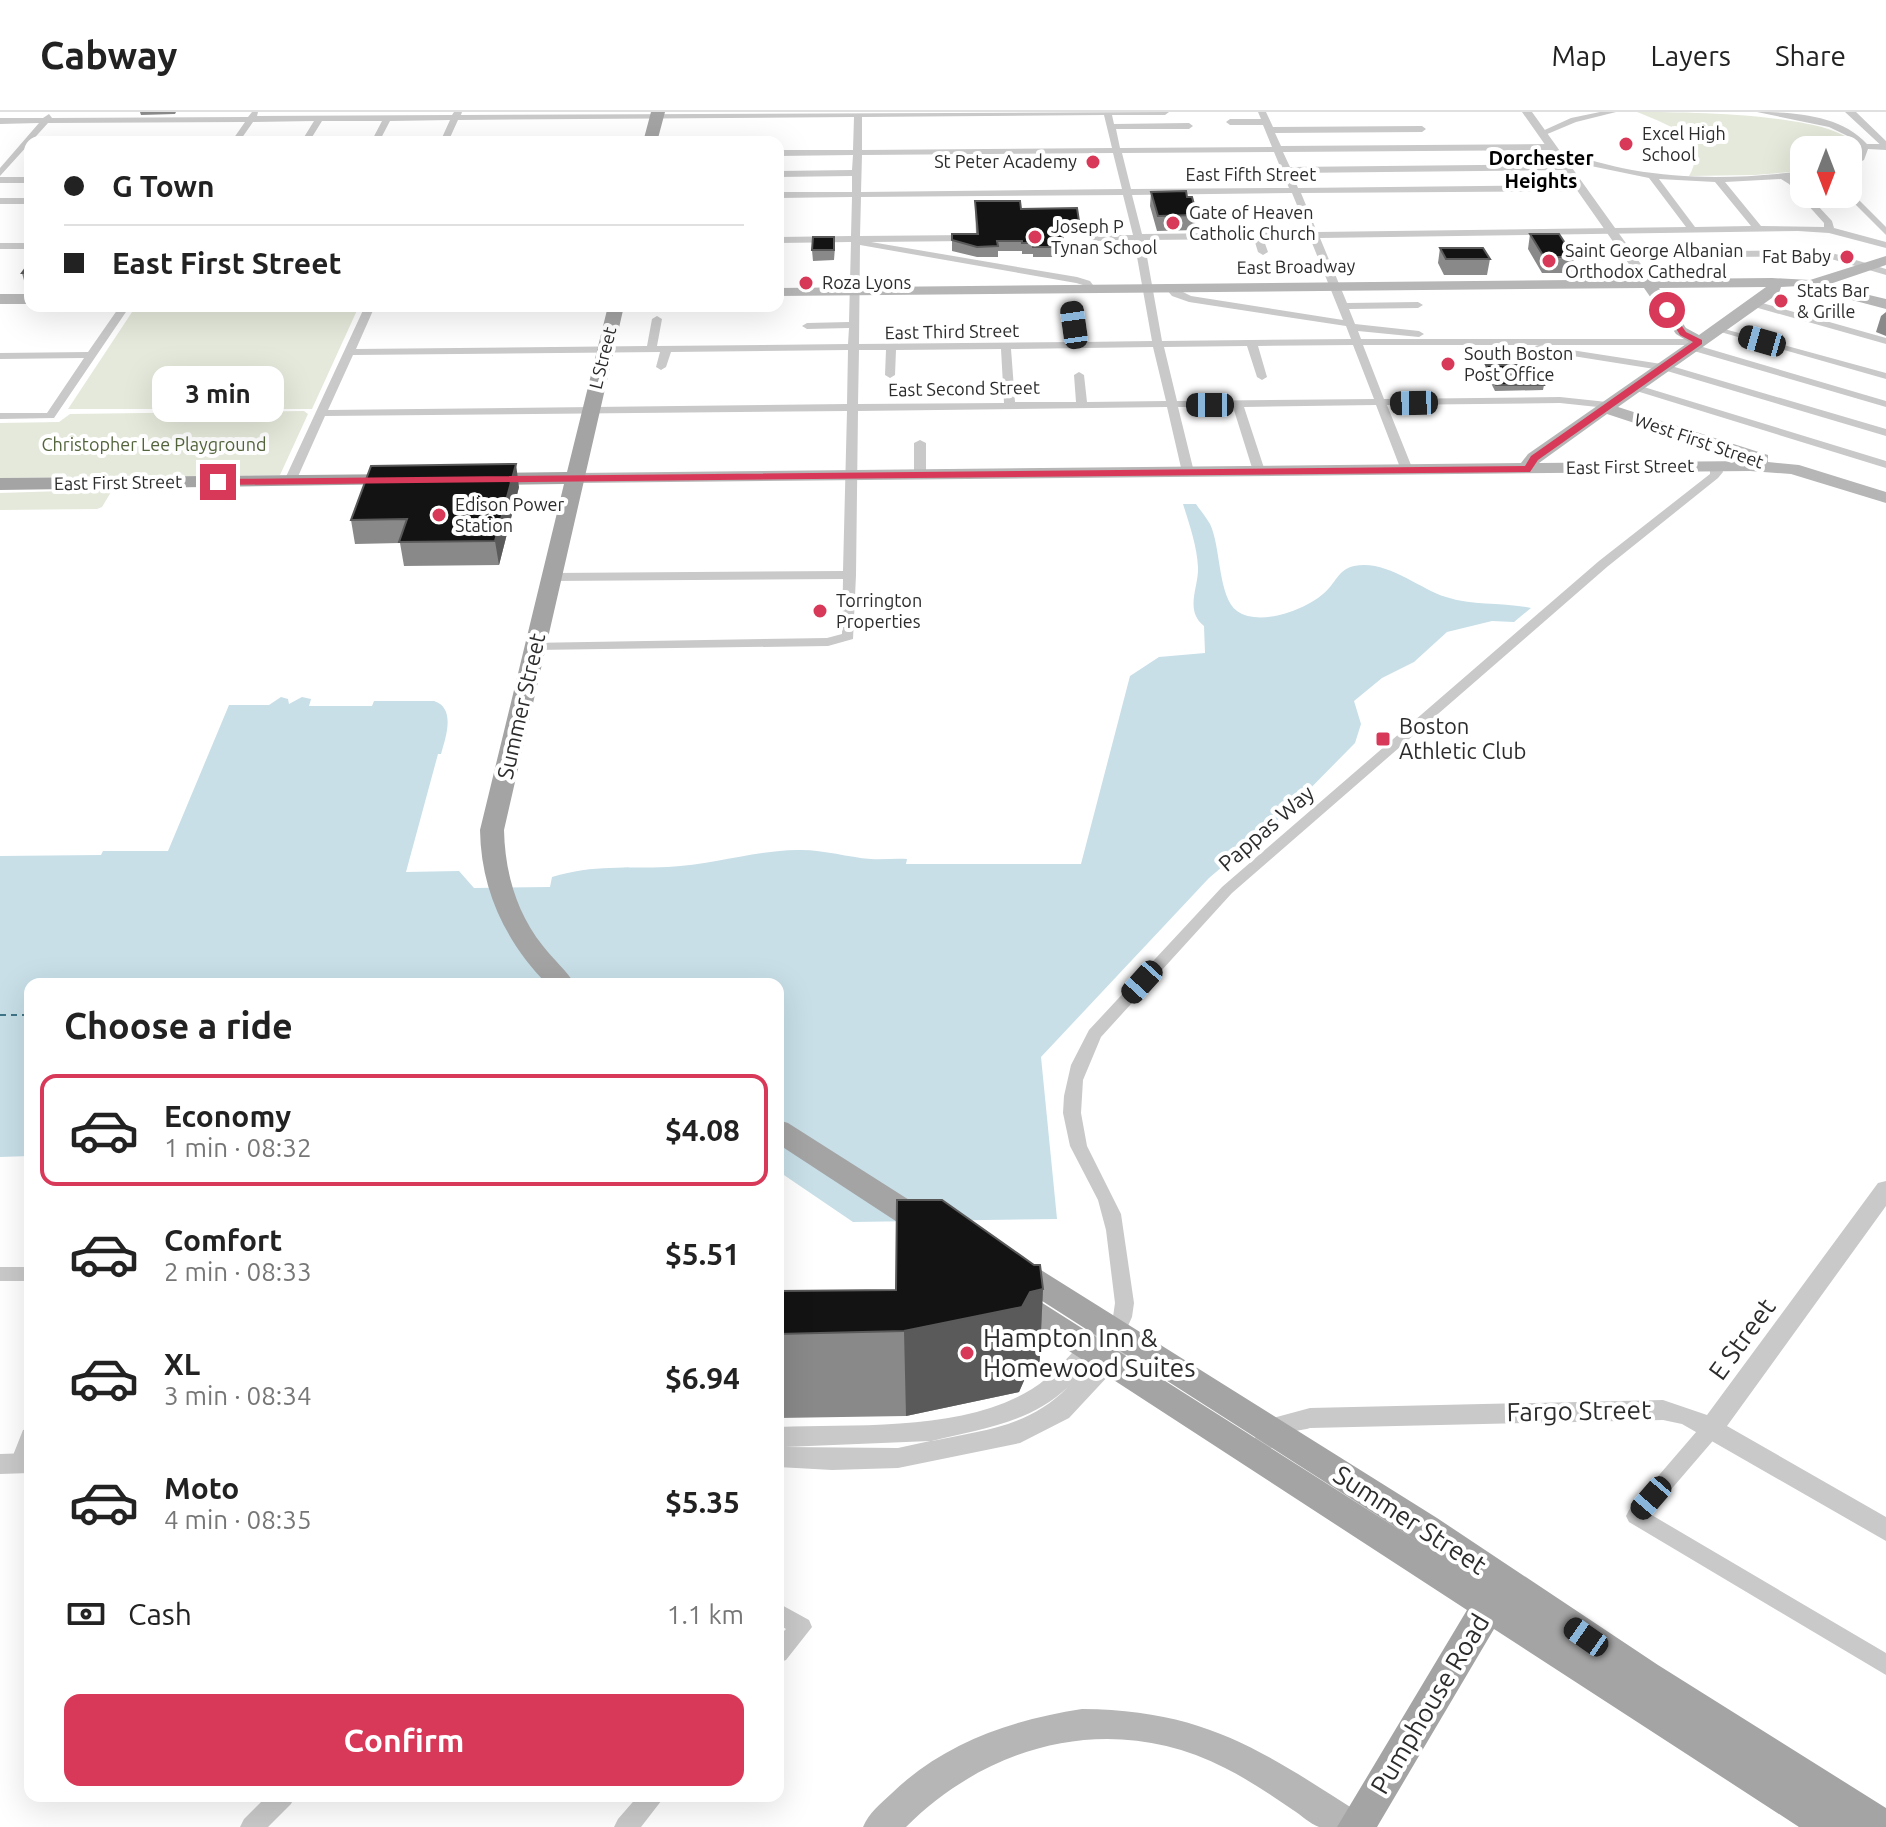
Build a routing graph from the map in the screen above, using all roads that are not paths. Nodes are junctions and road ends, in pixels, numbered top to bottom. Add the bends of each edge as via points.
1 (54, 112) edge
2 (1107, 112) edge
3 (1165, 112) edge
4 (1527, 112) edge
5 (1612, 112) edge
6 (1761, 112) edge
7 (1850, 112) edge
8 (858, 113) edge
9 (559, 114) edge
10 (657, 114) edge
11 (253, 115) edge
12 (457, 115) edge
13 (1412, 115) dead end
14 (320, 118) junction
15 (387, 118) junction
16 (46, 120) junction
17 (0, 121) edge
18 (1266, 121) edge
19 (1230, 122) dead end
20 (1189, 126) dead end
21 (1111, 127) junction
22 (1542, 133) junction
23 (1030, 134) dead end
24 (35, 136) edge
25 (239, 136) edge
26 (309, 136) edge
27 (378, 136) edge
28 (447, 136) edge
29 (652, 136) edge
30 (1865, 146) junction
31 (1551, 147) junction
32 (1886, 147) edge
33 (1278, 149) junction
34 (24, 150) edge
35 (1117, 150) junction
36 (1032, 151) junction
37 (857, 152) junction
38 (784, 153) edge
39 (1862, 157) edge
40 (0, 159) edge
41 (12, 159) junction
42 (24, 159) edge
43 (1563, 162) junction
44 (1286, 170) junction
45 (0, 173) edge
46 (855, 173) junction
47 (784, 174) edge
48 (1651, 175) junction
49 (1790, 176) edge
50 (1783, 177) junction
51 (1717, 179) junction
52 (0, 180) edge
53 (24, 180) edge
54 (1581, 188) junction
55 (1295, 191) junction
56 (1127, 192) junction
57 (855, 194) junction
58 (784, 195) edge
59 (0, 201) edge
60 (24, 201) edge
61 (1862, 207) edge
62 (1523, 222) dead end
63 (1758, 228) junction
64 (1692, 229) junction
65 (1829, 230) junction
66 (784, 231) edge
67 (1611, 231) junction
68 (1886, 232) edge
69 (1529, 233) junction
70 (1314, 235) junction
71 (1258, 236) junction
72 (1138, 237) junction
73 (970, 238) edge
74 (1094, 238) dead end
75 (809, 239) junction
76 (784, 240) edge
77 (854, 240) junction
78 (1886, 245) edge
79 (0, 246) edge
80 (24, 246) edge
81 (1263, 252) dead end
82 (1628, 255) junction
83 (1886, 260) edge
84 (1865, 266) junction
85 (1886, 272) edge
86 (1772, 282) junction
87 (1649, 284) junction
88 (1814, 284) junction
89 (1335, 287) junction
90 (1091, 289) junction
91 (1148, 289) junction
92 (1171, 289) junction
93 (854, 291) junction
94 (784, 292) edge
95 (0, 299) edge
96 (24, 299) edge
97 (1755, 304) junction
98 (1886, 304) edge
99 (1418, 305) dead end
100 (1342, 306) junction
101 (1072, 309) dead end
102 (121, 312) edge
103 (367, 312) edge
104 (615, 312) edge
105 (657, 319) dead end
106 (854, 325) junction
107 (1350, 325) junction
108 (807, 326) dead end
109 (1721, 329) junction
110 (1488, 341) junction
111 (1530, 341) junction
112 (1886, 341) edge
113 (1357, 344) junction
114 (1695, 344) junction
115 (1252, 345) junction
116 (1077, 346) junction
117 (1157, 346) junction
118 (1006, 347) junction
119 (853, 348) junction
120 (891, 348) junction
121 (651, 350) junction
122 (666, 350) junction
123 (605, 351) junction
124 (349, 352) junction
125 (91, 355) junction
126 (0, 356) edge
127 (661, 367) dead end
128 (1663, 367) junction
129 (890, 375) dead end
130 (1079, 375) dead end
131 (1886, 376) edge
132 (1262, 377) dead end
133 (1634, 387) junction
134 (1382, 403) junction
135 (1886, 404) edge
136 (1171, 405) junction
137 (1238, 405) junction
138 (1082, 406) junction
139 (1010, 407) junction
140 (1606, 407) junction
141 (852, 408) junction
142 (590, 411) junction
143 (321, 413) junction
144 (0, 416) edge
145 (1886, 433) edge
146 (920, 443) dead end
147 (1886, 465) edge
148 (1716, 466) junction
149 (1771, 466) junction
150 (1530, 469) junction
151 (1407, 470) junction
152 (1259, 471) junction
153 (1188, 472) junction
154 (851, 475) junction
155 (920, 475) junction
156 (575, 478) junction
157 (466, 479) edge
158 (420, 480) edge
159 (290, 481) junction
160 (0, 484) edge
161 (1886, 498) edge
162 (850, 575) junction
163 (551, 577) junction
164 (534, 646) junction
165 (557, 978) edge
166 (784, 1134) edge
167 (1886, 1189) edge
168 (940, 1237) edge
169 (990, 1269) edge
170 (0, 1274) edge
171 (24, 1274) edge
172 (1104, 1348) junction
173 (1710, 1430) junction
174 (785, 1436) edge
175 (1263, 1443) junction
176 (784, 1457) edge
177 (1886, 1530) edge
178 (1499, 1594) junction
179 (784, 1616) edge
180 (784, 1646) edge
181 (1886, 1665) edge
182 (277, 1802) edge
183 (648, 1802) edge
184 (252, 1827) edge
185 (626, 1827) edge
186 (881, 1827) edge
187 (1350, 1827) edge
188 (1356, 1827) edge
189 (1832, 1827) edge
190 (1882, 1827) edge

1 - 16 street
2 - 3 street
2 - 8 street
2 - 21 street
4 - 22 street
5 - 22 street
6 - 30 street via 1836,127
7 - 32 street
8 - 10 street
8 - 37 street
9 - 10 street
9 - 12 street
10 - 29 main road
11 - 14 street
11 - 16 street
11 - 25 street
12 - 15 street
12 - 28 street
13 - 18 street via 1425,133
14 - 15 street
14 - 26 street
15 - 27 street
16 - 17 street
16 - 24 street
18 - 19 street
18 - 33 street
20 - 21 street
21 - 35 street
22 - 31 street
23 - 36 street
30 - 32 street
30 - 39 street
31 - 33 street
31 - 43 street
33 - 35 street
33 - 44 street
34 - 41 street
35 - 36 street
35 - 56 street
36 - 37 street
37 - 38 street
37 - 46 street
40 - 41 street
41 - 42 street
41 - 45 street
43 - 44 street
43 - 48 street
43 - 54 street
44 - 55 street
46 - 47 street
46 - 57 street
48 - 51 street
48 - 64 street
49 - 50 street
50 - 51 street
50 - 65 street via 1829,223
51 - 63 street
52 - 53 street
54 - 55 street, East Fifth Street
54 - 67 street
55 - 56 street, East Fifth Street
55 - 70 street
56 - 57 street, East Fifth Street
56 - 72 street
57 - 58 street, East Fifth Street
57 - 77 street
59 - 60 street
61 - 68 street
62 - 69 street
63 - 64 street
63 - 65 street
64 - 67 street
65 - 78 street
66 - 75 street
67 - 69 street
67 - 82 street
69 - 70 street
70 - 71 street
70 - 89 street
71 - 72 street
71 - 81 street
72 - 74 street
72 - 91 street
73 - 77 street
75 - 76 street
75 - 77 street
77 - 90 street via 1077,280
77 - 93 street
79 - 80 street
82 - 84 street via 1822,253
82 - 87 street
83 - 84 main road
84 - 85 street
84 - 88 main road
86 - 87 main road, East Broadway
86 - 88 main road, East Broadway
86 - 97 main road via 1774,290
87 - 89 main road, East Broadway
87 - 114 main road
88 - 98 main road
89 - 92 main road, East Broadway
89 - 100 street
90 - 91 main road, East Broadway
90 - 93 main road, East Broadway
91 - 92 main road, East Broadway
91 - 117 street
92 - 107 street via 1189,299
93 - 94 main road, East Broadway
93 - 106 street
95 - 96 main road
97 - 109 main road
97 - 112 street
99 - 100 street
100 - 107 street
101 - 116 street
102 - 125 street
103 - 124 street
104 - 123 main road, L Street
105 - 121 street
106 - 108 street
106 - 119 street
107 - 110 street
107 - 113 street
109 - 114 main road
109 - 131 street
110 - 111 street, East Third Street
110 - 113 street, East Third Street
111 - 114 street, East Third Street
111 - 128 street via 1542,349
113 - 115 street, East Third Street
113 - 134 street
114 - 128 main road
114 - 135 street, East Third Street
115 - 117 street, East Third Street
115 - 132 street
116 - 117 street, East Third Street
116 - 118 street, East Third Street
117 - 136 street
118 - 120 street, East Third Street
118 - 139 street
119 - 120 street, East Third Street
119 - 122 street, East Third Street
119 - 141 street
120 - 129 street
121 - 122 street, East Third Street
121 - 123 street, East Third Street
122 - 127 street
123 - 124 street, East Third Street
123 - 142 main road, L Street
124 - 143 street
125 - 126 street
125 - 144 street via 50,416
128 - 133 main road
128 - 145 street
130 - 138 street
133 - 140 main road
133 - 147 street
134 - 137 street, East Second Street
134 - 140 street, East Second Street via 1560,400
134 - 151 street
136 - 137 street, East Second Street
136 - 138 street, East Second Street
136 - 153 street
137 - 152 street
138 - 139 street, East Second Street
139 - 141 street, East Second Street
140 - 149 main road, West First Street
140 - 150 main road via 1531,461
141 - 142 street, East Second Street
141 - 154 street
142 - 143 street, East Second Street
142 - 156 main road, Summer Street
143 - 159 street
146 - 155 street
148 - 149 main road, East First Street
148 - 150 main road, East First Street
148 - 172 street, Pappas Way via 1714,476 1603,564 1227,890 1095,1034 1074,1082 1072,1117 1081,1153 1114,1221 1125,1302
149 - 161 main road, West First Street
150 - 151 main road, East First Street
151 - 152 main road, East First Street
152 - 153 main road, East First Street
153 - 155 main road, East First Street
154 - 155 main road, East First Street
154 - 156 main road, East First Street
154 - 162 street
156 - 157 main road, East First Street
156 - 163 main road, Summer Street
158 - 159 main road, East First Street
159 - 160 main road, East First Street
162 - 163 street
162 - 164 street via 845,639
163 - 164 main road, Summer Street
164 - 165 main road, Summer Street via 491,842 498,883 525,941
166 - 168 main road
167 - 173 street, E Street
169 - 172 main road, Summer Street
170 - 171 street
172 - 174 street via 1043,1395 1008,1413 930,1431
172 - 175 main road, Summer Street
172 - 176 street via 1060,1411 1020,1433 898,1458
173 - 175 street, Fargo Street via 1688,1416 1663,1410 1310,1418 1294,1420
173 - 177 street, Fargo Street
173 - 181 street, E Street via 1636,1516
175 - 178 main road, Summer Street
178 - 188 main road, Pumphouse Road
178 - 189 main road, Summer Street
178 - 190 main road, Summer Street via 1645,1676
179 - 180 street via 801,1627
182 - 184 street
183 - 185 street
186 - 187 main road via 917,1791 980,1749 1034,1732 1109,1724 1168,1731 1221,1749

